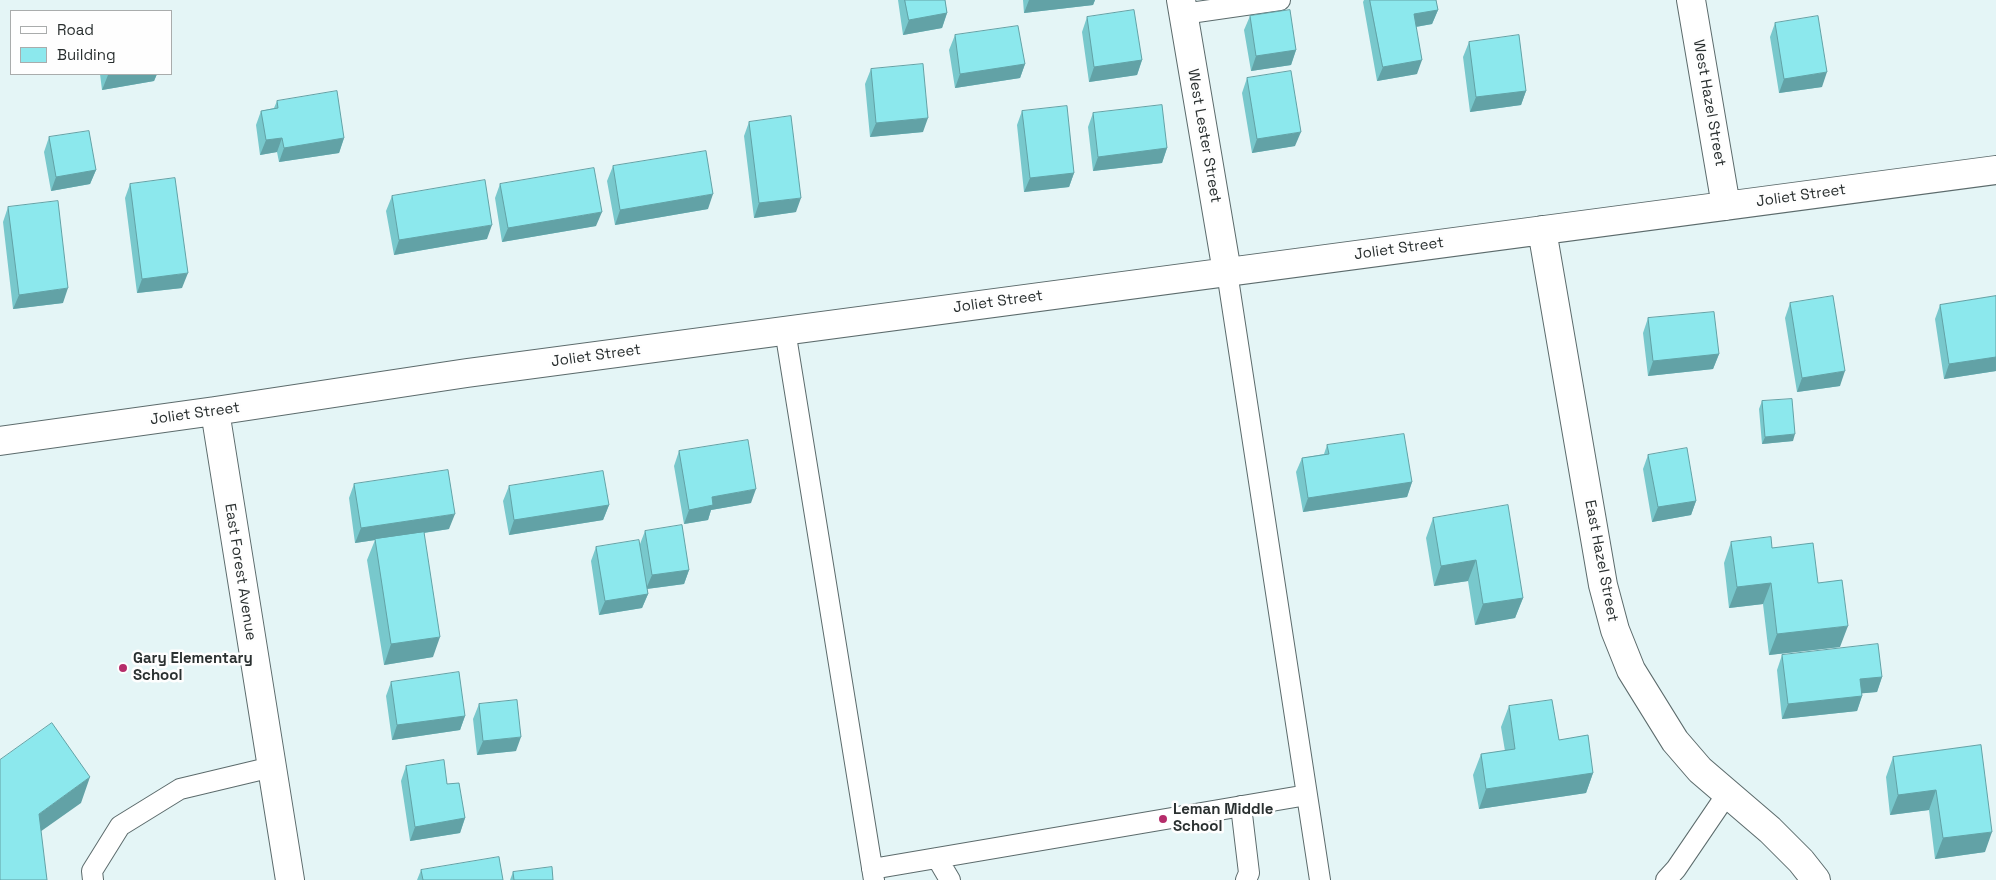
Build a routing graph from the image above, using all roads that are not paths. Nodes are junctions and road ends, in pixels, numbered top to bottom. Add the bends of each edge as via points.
1 (1280, 0) edge
2 (1691, 0) edge
3 (1182, 7) edge
4 (1996, 170) edge
5 (1726, 206) junction
6 (1542, 230) junction
7 (1227, 272) junction
8 (785, 330) junction
9 (215, 412) junction
10 (0, 441) edge
11 (272, 767) junction
12 (1727, 794) junction
13 (1307, 795) junction
14 (1241, 806) junction
15 (937, 858) junction
16 (873, 874) edge
17 (92, 880) edge
18 (290, 880) edge
19 (950, 880) edge
20 (1246, 880) edge
21 (1320, 880) edge
22 (1666, 880) edge
23 (1816, 880) edge

1 - 3 lane
2 - 5 street, West Hazel Street
3 - 7 street, West Lester Street
4 - 5 street, Joliet Street
5 - 6 street, Joliet Street
6 - 7 street, Joliet Street
6 - 12 street, East Hazel Street via 1603,585 1615,630 1631,670 1675,741
7 - 8 street, Joliet Street
7 - 13 lane
8 - 9 street, Joliet Street via 467,373
8 - 16 lane
9 - 10 street, Joliet Street
9 - 11 street, East Forest Avenue
11 - 17 lane via 180,788 127,821 120,826 92,871
11 - 18 street, East Forest Avenue
12 - 22 lane
12 - 23 street, East Hazel Street via 1770,830
13 - 14 lane
13 - 21 lane
14 - 15 lane
14 - 20 lane via 1249,873
15 - 16 lane
15 - 19 lane

